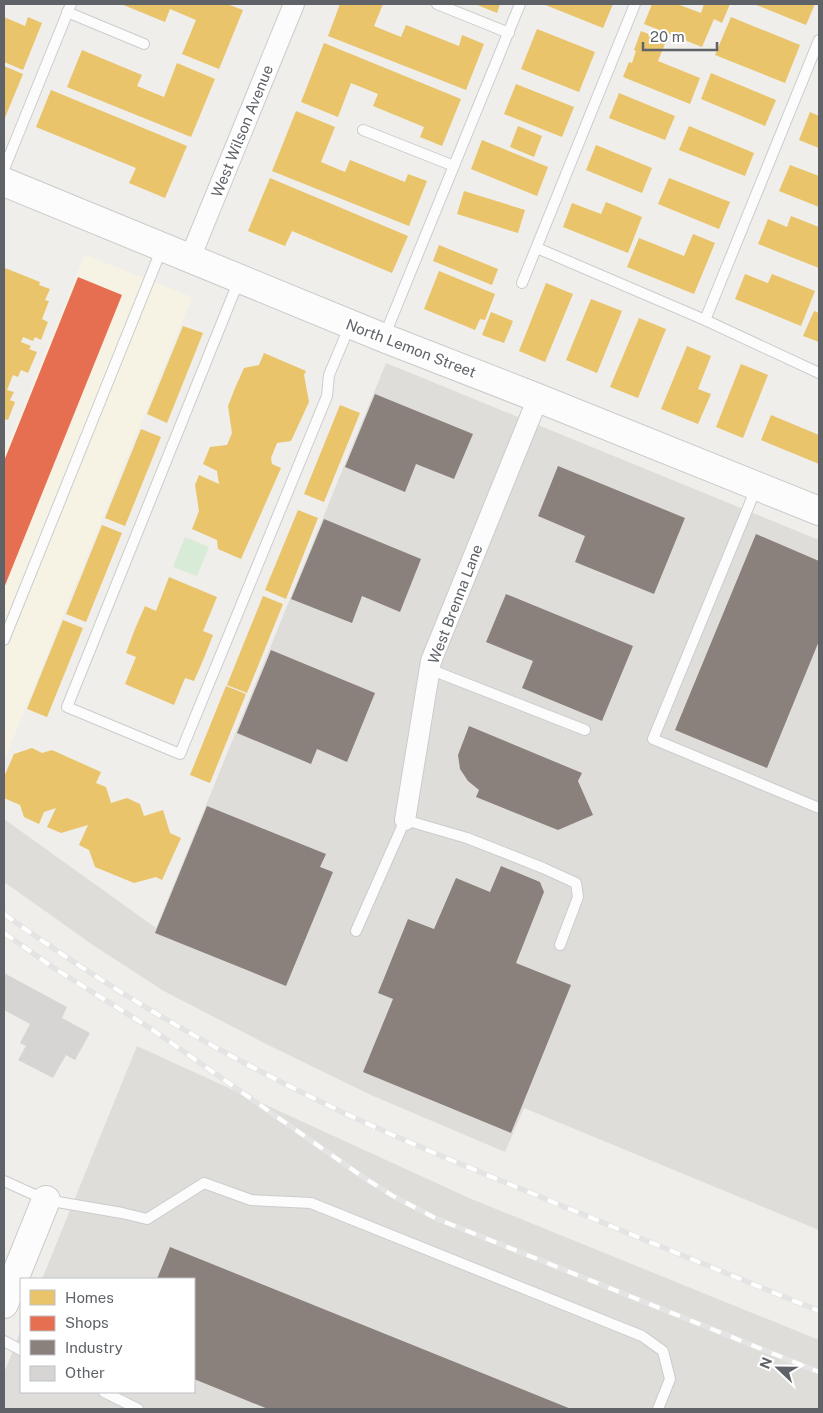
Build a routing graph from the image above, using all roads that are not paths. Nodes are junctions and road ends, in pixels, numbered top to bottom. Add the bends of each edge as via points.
1 (294, 4) edge
2 (437, 4) edge
3 (520, 4) edge
4 (635, 4) edge
5 (69, 8) edge
6 (508, 32) junction
7 (819, 40) edge
8 (144, 44) dead end
9 (363, 130) dead end
10 (454, 166) junction
11 (4, 169) edge
12 (4, 182) edge
13 (162, 247) junction
14 (537, 248) junction
15 (190, 258) junction
16 (239, 278) junction
17 (522, 283) dead end
18 (705, 320) junction
19 (350, 324) junction
20 (384, 338) junction
21 (819, 374) edge
22 (538, 398) junction
23 (757, 486) junction
24 (819, 511) edge
25 (4, 640) edge
26 (430, 669) junction
27 (585, 730) dead end
28 (819, 808) edge
29 (404, 820) junction
30 (356, 931) dead end
31 (560, 944) dead end
32 (4, 1181) edge
33 (46, 1200) junction
34 (4, 1304) edge
35 (4, 1341) edge
36 (20, 1349) edge
37 (106, 1393) edge
38 (138, 1409) edge
39 (658, 1409) edge

1 - 15 street, West Wilson Avenue
2 - 6 lane
3 - 6 lane
4 - 14 lane
5 - 8 lane
5 - 11 lane
6 - 10 lane
7 - 18 lane
9 - 10 lane
10 - 20 lane
12 - 13 street, North Lemon Street
13 - 15 street, North Lemon Street
13 - 25 lane
14 - 17 lane
14 - 18 lane
15 - 16 street, North Lemon Street
16 - 19 street, North Lemon Street
16 - 19 lane via 67,707 145,740 180,754 327,396 329,375
18 - 21 lane
19 - 20 street, North Lemon Street
20 - 22 street, North Lemon Street
22 - 23 street, North Lemon Street
22 - 26 street, West Brenna Lane
23 - 24 street, North Lemon Street
23 - 28 lane via 652,739
26 - 27 lane
26 - 29 street, West Brenna Lane
29 - 30 lane
29 - 31 lane via 468,838 576,883 578,897
32 - 33 lane
33 - 34 street
33 - 39 lane via 147,1220 204,1183 251,1200 310,1203 642,1336 663,1351 670,1379
35 - 36 lane
37 - 38 lane

